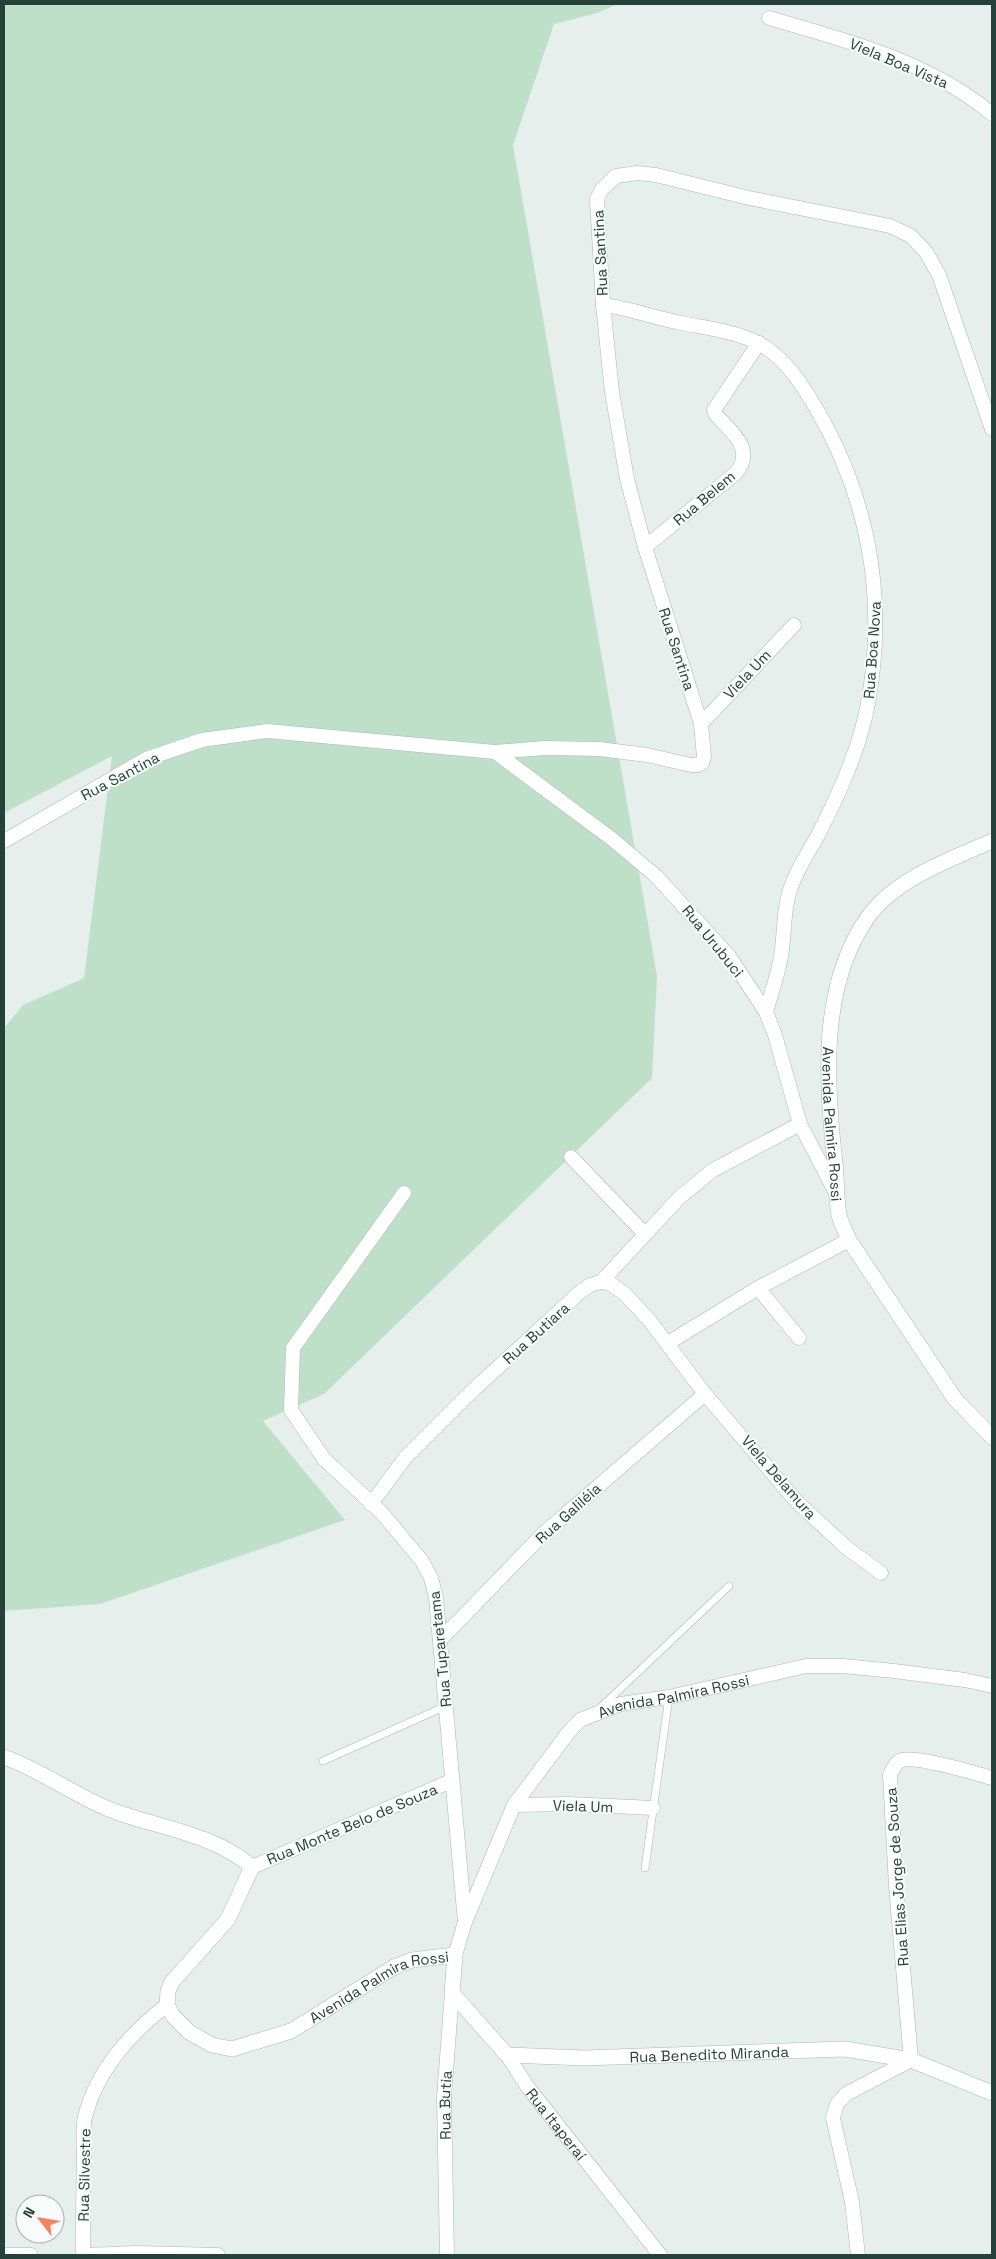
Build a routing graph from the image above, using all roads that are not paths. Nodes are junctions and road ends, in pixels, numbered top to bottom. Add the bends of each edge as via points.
1 (769, 18) dead end
2 (992, 114) edge
3 (603, 305) junction
4 (759, 343) junction
5 (991, 422) edge
6 (645, 547) junction
7 (794, 625) dead end
8 (701, 724) junction
9 (495, 752) junction
10 (4, 841) edge
11 (992, 841) edge
12 (766, 1012) junction
13 (800, 1124) junction
14 (571, 1157) dead end
15 (404, 1193) dead end
16 (838, 1198) junction
17 (645, 1234) junction
18 (849, 1240) junction
19 (601, 1282) junction
20 (758, 1288) junction
21 (799, 1338) dead end
22 (668, 1343) junction
23 (705, 1394) junction
24 (992, 1437) edge
25 (371, 1504) junction
26 (881, 1573) dead end
27 (729, 1586) dead end
28 (440, 1640) junction
29 (992, 1686) edge
30 (669, 1696) junction
31 (446, 1706) junction
32 (595, 1713) junction
33 (4, 1758) edge
34 (323, 1761) dead end
35 (992, 1778) edge
36 (451, 1782) junction
37 (514, 1805) junction
38 (653, 1808) junction
39 (252, 1867) junction
40 (646, 1868) dead end
41 (465, 1922) junction
42 (455, 1955) junction
43 (452, 1993) junction
44 (167, 2005) junction
45 (507, 2055) junction
46 (911, 2060) junction
47 (992, 2093) edge
48 (4, 2255) edge
49 (31, 2255) edge
50 (82, 2255) edge
51 (87, 2255) edge
52 (178, 2255) edge
53 (218, 2255) edge
54 (447, 2255) edge
55 (660, 2255) edge
56 (858, 2255) edge

1 - 2 street, Viela Boa Vista via 866,46 944,80
3 - 4 street, Rua Boa Nova via 646,312
3 - 5 street, Rua Santina via 597,199 616,176 656,175 749,198 890,226 911,236 926,252 939,275
3 - 6 street, Rua Santina via 612,392 627,478
4 - 6 street, Rua Belem via 714,410 744,449 743,464
4 - 12 street, Rua Boa Nova via 795,375 841,455 864,519 876,597 869,698 861,735 830,811 792,882 780,959
6 - 8 street, Rua Santina
7 - 8 street, Viela Um
8 - 9 street, Rua Santina via 704,757 698,766 599,749 544,748
9 - 10 street, Rua Santina via 267,731 202,740 146,759
9 - 12 street, Rua Urubuci via 656,876 729,956
11 - 16 street, Avenida Palmira Rossi via 898,887 868,916 844,963 830,1026 828,1072
12 - 13 street, Rua Urubuci
13 - 16 street, Rua Urubuci
13 - 17 street via 713,1170 680,1197
14 - 17 street
15 - 25 street, Rua Tuparetama via 293,1348 291,1410 324,1459
16 - 18 street, Avenida Palmira Rossi via 839,1216
17 - 19 street
18 - 20 street
18 - 24 street, Avenida Palmira Rossi via 955,1399
19 - 22 street via 611,1284 624,1294
19 - 25 street, Rua Butiara via 579,1293 470,1393 405,1458
20 - 21 street
20 - 22 street
22 - 23 street
23 - 26 street, Viela Delamura via 797,1502 847,1548
23 - 28 street, Rua Galiléia via 544,1533
25 - 28 street, Rua Tuparetama via 422,1561 431,1578
27 - 32 lane
28 - 31 street, Rua Tuparetama
29 - 30 street, Avenida Palmira Rossi via 894,1671 806,1666
30 - 32 street, Avenida Palmira Rossi via 621,1704
30 - 38 lane
31 - 34 lane
31 - 36 street, Rua Tuparetama
32 - 37 street, Avenida Palmira Rossi via 580,1720 568,1733
33 - 39 street via 110,1810 217,1844
35 - 46 street, Rua Elias Jorge de Souza via 913,1760 902,1760 894,1765 890,1775
36 - 39 street, Rua Monte Belo de Souza
36 - 41 street, Rua Tuparetama
37 - 38 street, Viela Um
37 - 41 street, Avenida Palmira Rossi
38 - 40 lane
39 - 44 street via 228,1919 172,1982
41 - 42 street, Avenida Palmira Rossi
42 - 43 street, Rua Butia
42 - 44 street, Avenida Palmira Rossi via 412,1960 394,1967 291,2031 232,2049 212,2045 189,2032
43 - 45 street, Rua Itaperaí
43 - 54 street, Rua Butia via 444,2097
44 - 50 street, Rua Silvestre via 146,2021 100,2077 84,2119
45 - 46 street, Rua Benedito Miranda via 584,2058 845,2049
45 - 55 street, Rua Itaperaí via 527,2086
46 - 47 street, Rua Benedito Miranda
46 - 56 street via 846,2094 837,2104 834,2118 852,2202
48 - 49 street
51 - 52 street
52 - 53 street

